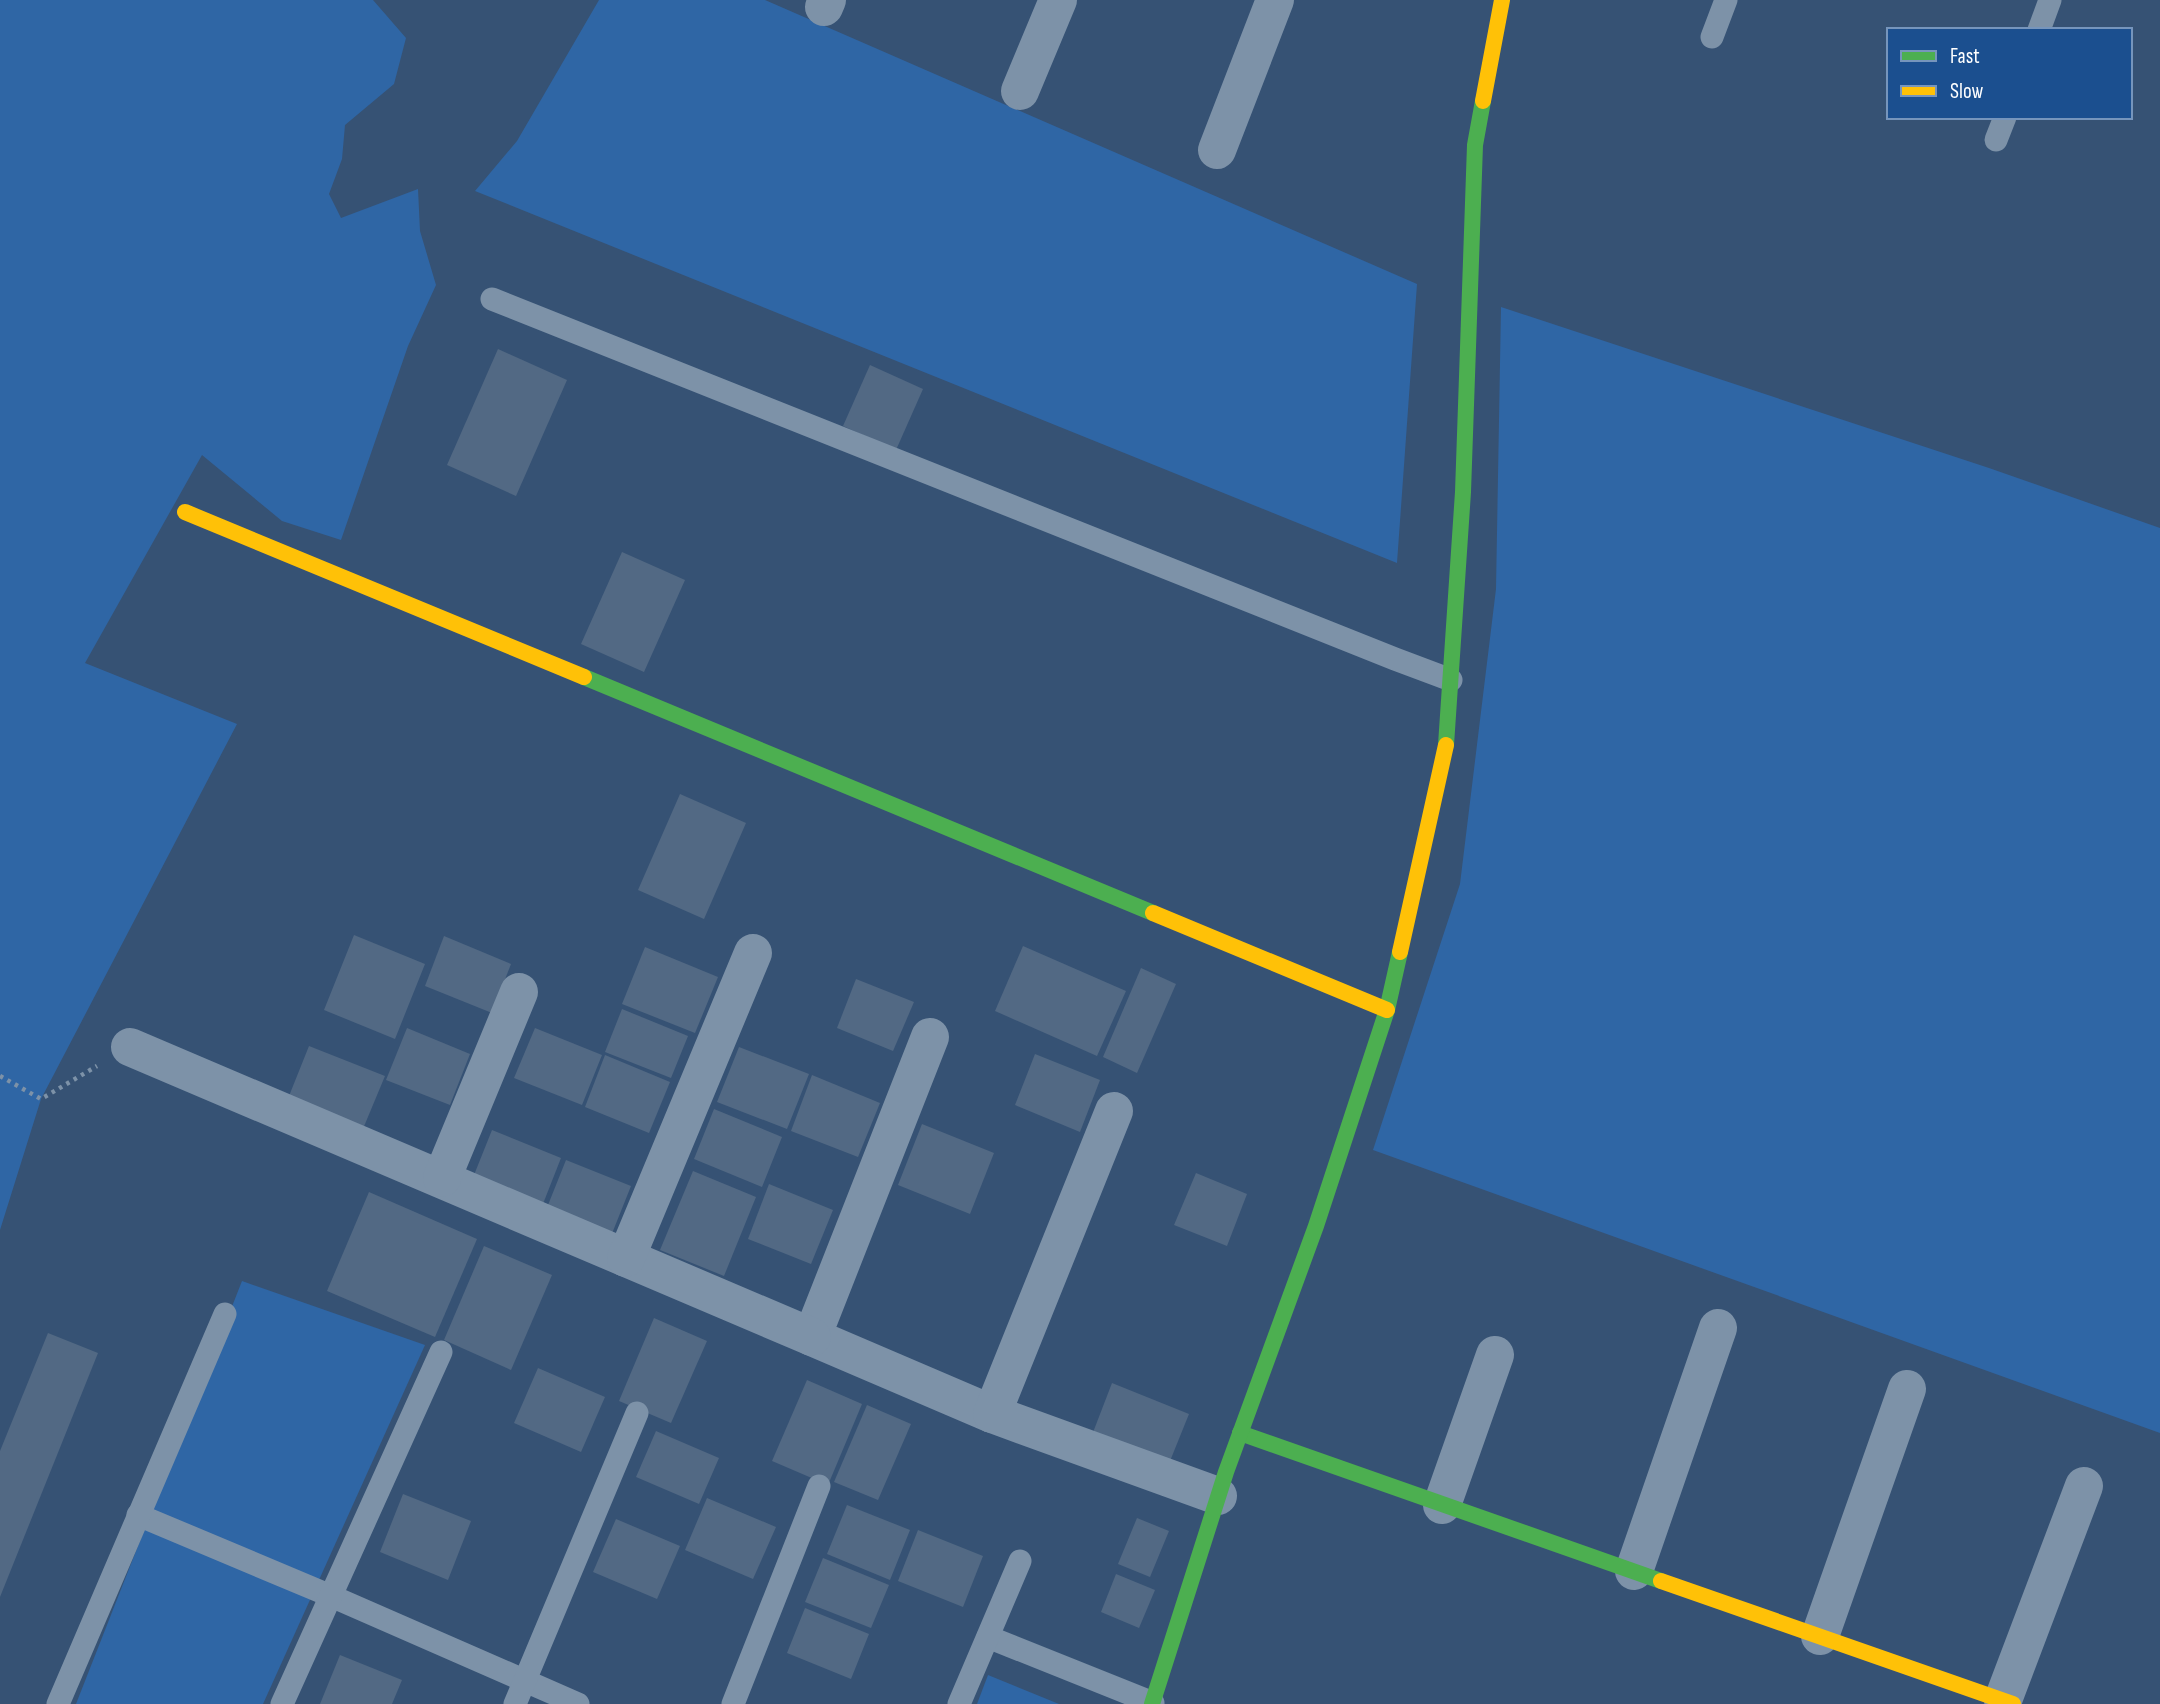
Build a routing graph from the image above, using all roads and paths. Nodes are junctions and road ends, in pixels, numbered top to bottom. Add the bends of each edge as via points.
1 (1058, 0) edge
2 (1275, 0) edge
3 (1502, 0) edge
4 (1726, 0) edge
5 (2050, 0) edge
6 (2040, 28) edge
7 (1712, 37) dead end
8 (1020, 91) dead end
9 (2004, 119) edge
10 (1996, 140) dead end
11 (1217, 150) dead end
12 (492, 299) dead end
13 (185, 512) dead end
14 (1451, 680) junction
15 (753, 953) dead end
16 (519, 992) dead end
17 (1387, 1010) junction
18 (930, 1037) dead end
19 (130, 1047) joint
20 (0, 1076) edge
21 (1114, 1111) dead end
22 (442, 1178) junction
23 (626, 1258) junction
24 (225, 1314) dead end
25 (1718, 1328) dead end
26 (812, 1337) junction
27 (442, 1352) dead end
28 (1495, 1355) dead end
29 (1907, 1389) dead end
30 (637, 1413) dead end
31 (992, 1414) junction
32 (1240, 1433) junction
33 (819, 1486) dead end
34 (2084, 1486) dead end
35 (1218, 1496) junction
36 (1442, 1505) junction
37 (138, 1515) junction
38 (1020, 1561) dead end
39 (1634, 1571) junction
40 (331, 1595) junction
41 (1820, 1636) junction
42 (988, 1637) junction
43 (525, 1680) junction
44 (2008, 1702) edge
45 (58, 1704) edge
46 (282, 1704) edge
47 (515, 1704) edge
48 (578, 1704) edge
49 (733, 1704) edge
50 (959, 1704) edge
51 (1152, 1704) edge

1 - 8 street
2 - 11 street
3 - 14 street via 1475,145 1463,492
4 - 7 lane
5 - 6 lane
9 - 10 lane
12 - 14 lane
13 - 17 street
14 - 17 street via 1446,751
15 - 23 street
16 - 22 street
17 - 32 street via 1316,1226
18 - 26 street
19 - 20 path via 41,1099
19 - 22 street
21 - 31 street
22 - 23 street
23 - 26 street
24 - 37 lane
25 - 39 street
26 - 31 street
27 - 40 lane
28 - 36 street
29 - 41 street
30 - 43 lane
31 - 35 street
32 - 35 street
32 - 36 street
33 - 49 lane
34 - 44 street
35 - 51 street
36 - 39 street
37 - 40 lane
37 - 45 lane
38 - 42 lane
39 - 41 street
40 - 43 lane
40 - 46 lane
41 - 44 street
42 - 50 lane
42 - 51 lane
43 - 47 lane
43 - 48 lane

